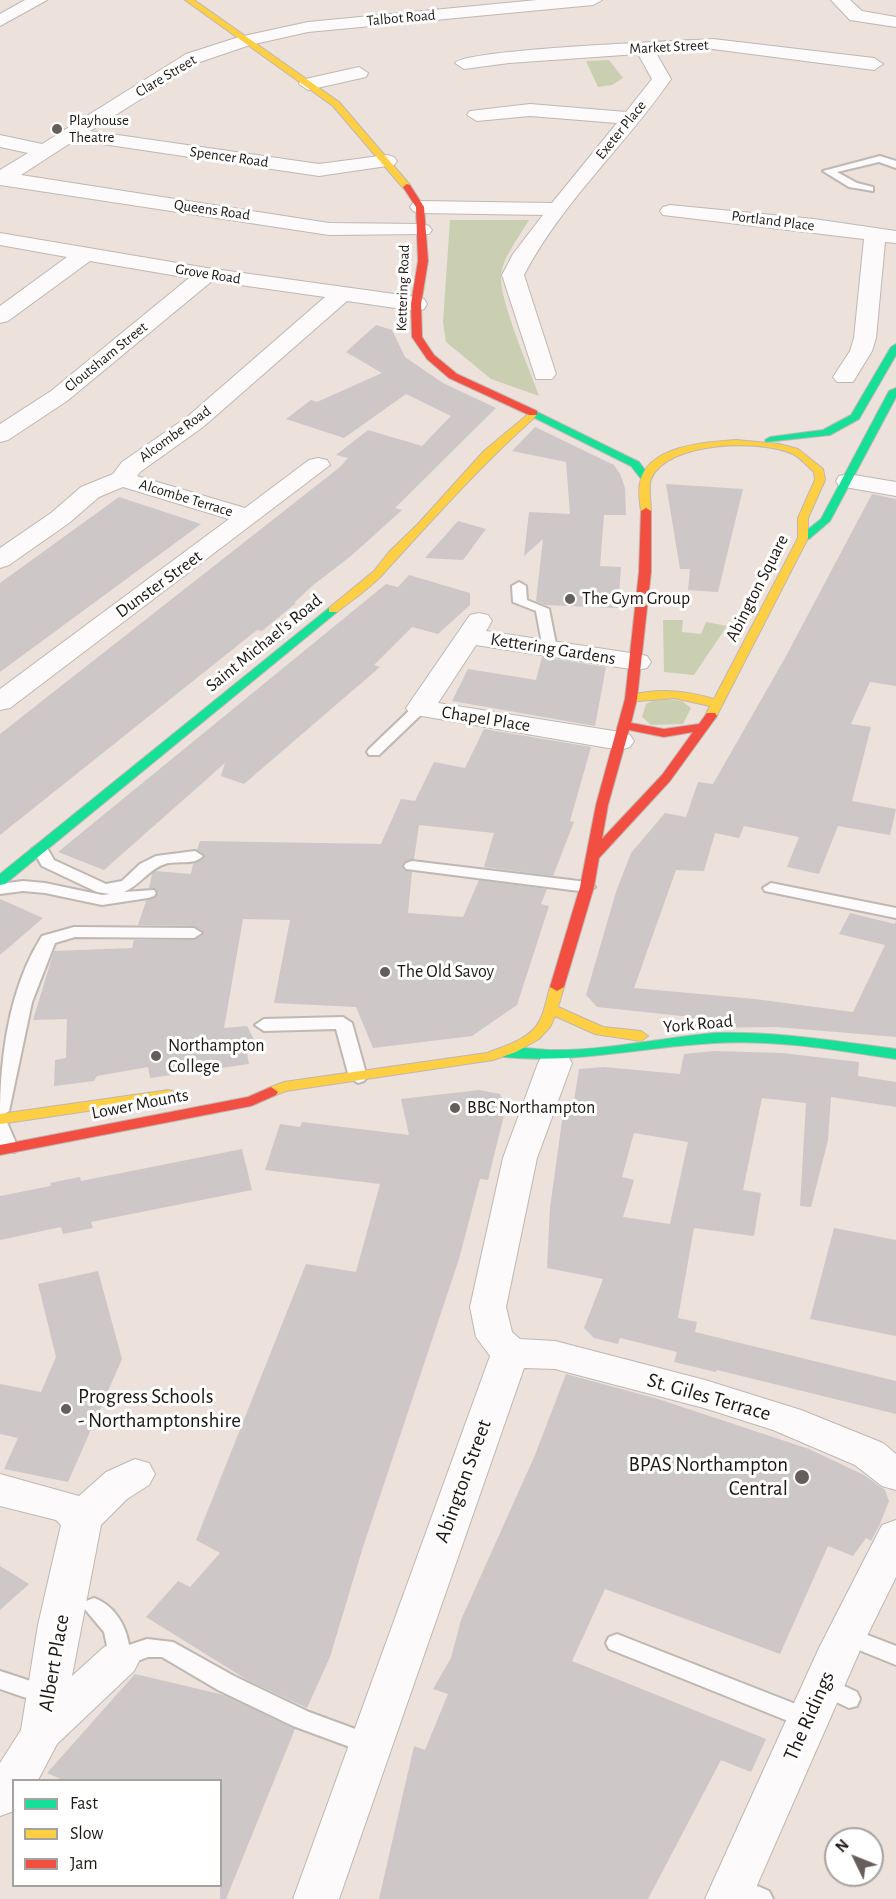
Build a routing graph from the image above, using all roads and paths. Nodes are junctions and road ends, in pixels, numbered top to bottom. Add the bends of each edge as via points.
1 (38, 0) edge
2 (189, 0) edge
3 (593, 0) edge
4 (840, 0) edge
5 (0, 21) edge
6 (896, 22) edge
7 (229, 29) junction
8 (245, 41) junction
9 (644, 48) junction
10 (193, 57) junction
11 (464, 63) dead end
12 (874, 64) dead end
13 (359, 73) dead end
14 (308, 84) junction
15 (477, 115) dead end
16 (629, 118) junction
17 (72, 134) junction
18 (0, 141) edge
19 (45, 151) junction
20 (896, 152) edge
21 (880, 159) junction
22 (387, 161) junction
23 (896, 165) edge
24 (1, 178) edge
25 (869, 189) dead end
26 (420, 207) junction
27 (558, 209) junction
28 (670, 211) dead end
29 (422, 230) junction
30 (885, 236) edge
31 (0, 239) edge
32 (84, 254) junction
33 (207, 274) junction
34 (342, 294) junction
35 (416, 304) junction
36 (0, 316) edge
37 (896, 347) edge
38 (544, 374) dead end
39 (845, 377) dead end
40 (896, 388) edge
41 (532, 414) junction
42 (0, 435) edge
43 (589, 439) junction
44 (620, 441) dead end
45 (745, 442) junction
46 (662, 446) dead end
47 (690, 447) junction
48 (318, 465) dead end
49 (646, 478) junction
50 (122, 479) junction
51 (848, 481) junction
52 (896, 489) edge
53 (249, 517) junction
54 (803, 538) junction
55 (0, 560) edge
56 (519, 586) dead end
57 (474, 629) joint
58 (550, 648) junction
59 (637, 662) junction
60 (631, 699) junction
61 (0, 702) edge
62 (717, 704) junction
63 (420, 708) junction
64 (705, 727) junction
65 (622, 733) junction
66 (374, 752) dead end
67 (40, 849) junction
68 (195, 856) dead end
69 (592, 858) junction
70 (412, 866) dead end
71 (0, 881) edge
72 (587, 887) junction
73 (771, 888) dead end
74 (0, 889) edge
75 (148, 893) dead end
76 (896, 913) edge
77 (194, 933) dead end
78 (551, 1009) junction
79 (264, 1025) dead end
80 (679, 1041) junction
81 (504, 1052) junction
82 (896, 1054) edge
83 (555, 1063) dead end
84 (358, 1077) junction
85 (257, 1084) dead end
86 (284, 1087) junction
87 (179, 1093) dead end
88 (0, 1111) edge
89 (0, 1122) edge
90 (5, 1149) edge
91 (510, 1353) junction
92 (135, 1474) dead end
93 (896, 1475) edge
94 (0, 1490) edge
95 (82, 1519) junction
96 (896, 1536) edge
97 (94, 1606) dead end
98 (847, 1636) junction
99 (617, 1643) dead end
100 (896, 1656) edge
101 (119, 1659) junction
102 (0, 1680) edge
103 (827, 1701) junction
104 (45, 1714) junction
105 (369, 1744) junction
106 (13, 1779) edge
107 (12, 1781) edge
108 (0, 1797) edge
109 (741, 1895) edge
110 (323, 1897) edge

1 - 5 street
2 - 7 main road
3 - 8 street, Talbot Road via 308,27
4 - 6 street via 856,16
7 - 8 main road
7 - 10 street
8 - 10 street, Clare Street
8 - 14 main road
9 - 11 street, Market Street
9 - 12 street, Market Street via 713,44
9 - 16 street, Exeter Place via 662,80
10 - 17 street, Clare Street
13 - 14 street
14 - 22 main road via 344,111
15 - 16 street via 531,110
16 - 27 street, Exeter Place
17 - 19 street, Clare Street
17 - 22 street, Spencer Road via 319,170
18 - 19 street
19 - 24 street, Clare Street
20 - 21 lane
21 - 23 lane
21 - 25 lane via 828,171
22 - 26 main road
24 - 29 street, Queens Road via 329,229
26 - 27 street
26 - 29 main road, Kettering Road
27 - 38 street, Exeter Place via 513,274
28 - 30 street, Portland Place
29 - 35 main road, Kettering Road via 423,261
30 - 39 street, Portland Place via 865,338
31 - 32 street, Grove Road
32 - 33 street, Grove Road
32 - 36 street
33 - 34 street, Grove Road
33 - 42 street, Cloutsham Street via 59,396
34 - 35 street, Grove Road
34 - 50 street, Alcombe Road via 195,422 131,467
35 - 41 main road, Kettering Road via 417,337 430,357 453,376
37 - 45 main road via 855,417 833,430 797,438
40 - 51 main road
41 - 43 main road, Kettering Road
41 - 67 main road, Saint Michael's Road via 508,432 419,529 386,558 378,573
43 - 44 main road
43 - 49 main road, Kettering Road via 636,464
45 - 47 main road, Abington Square
45 - 54 main road, Abington Square via 792,450 819,471 820,480 803,518
46 - 47 main road
47 - 49 main road, Abington Square via 658,461
48 - 53 street, Dunster Street
49 - 59 main road via 645,572
50 - 53 street, Alcombe Terrace
50 - 55 street, Alcombe Road via 90,492
51 - 52 street
51 - 54 main road via 825,521
53 - 61 street, Dunster Street
54 - 62 main road, Abington Square
56 - 58 lane via 520,602 542,609
57 - 58 street, Kettering Gardens
57 - 63 street, Chapel Place
58 - 59 street, Kettering Gardens
59 - 60 main road
60 - 62 main road via 660,691
60 - 65 main road
62 - 64 main road, Abington Square
63 - 65 street, Chapel Place
63 - 66 lane
64 - 65 main road via 672,735
64 - 69 main road, Abington Square via 666,778
65 - 69 main road
67 - 68 lane via 48,864 103,889 129,884 162,858
67 - 71 main road, Saint Michael's Road
69 - 72 main road
70 - 72 lane
72 - 78 main road
73 - 76 lane
74 - 75 lane via 45,888 102,900
77 - 88 lane via 74,932 48,940 15,1033
78 - 80 main road via 600,1031
78 - 81 main road via 535,1036
79 - 84 lane via 343,1023
80 - 81 main road, York Road via 630,1051 558,1057
80 - 82 main road, York Road via 757,1038
81 - 84 main road, Lower Mounts
83 - 91 street via 520,1158 488,1306 495,1337
84 - 86 main road, Lower Mounts
85 - 86 main road, Lower Mounts
86 - 90 main road, Lower Mounts via 251,1101
87 - 89 main road, Lower Mounts
89 - 90 lane
91 - 93 street, St. Giles Terrace via 555,1354 767,1414 869,1454
91 - 105 street, Abington Street
92 - 95 street, Albert Place via 119,1482
94 - 95 street via 68,1508
95 - 104 street, Albert Place
96 - 98 street, The Ridings
97 - 101 lane via 114,1626 120,1642
98 - 100 lane
98 - 103 street, The Ridings
99 - 103 lane
101 - 104 street
101 - 105 lane via 147,1648 165,1648 290,1714
102 - 104 lane
103 - 109 street, The Ridings
104 - 106 street, Albert Place via 26,1762
105 - 110 street, Abington Street
107 - 108 street, Albert Place

